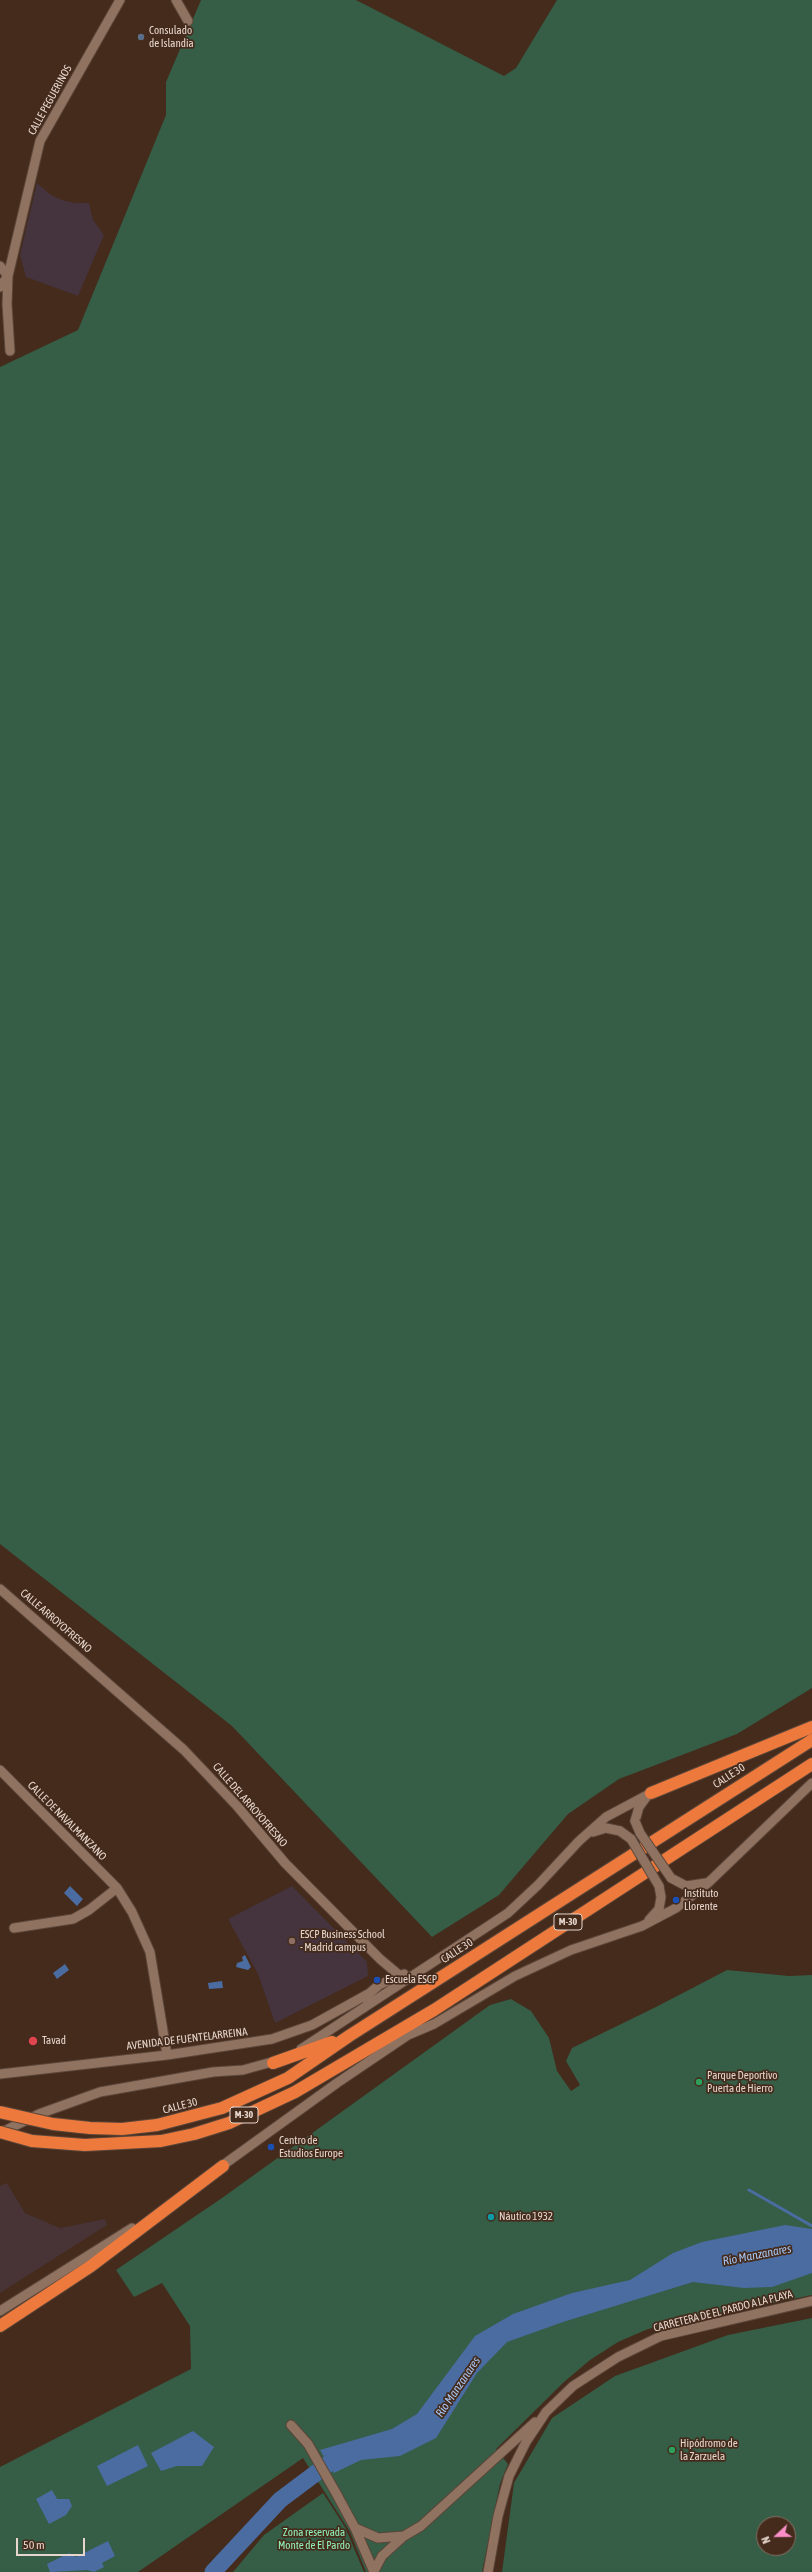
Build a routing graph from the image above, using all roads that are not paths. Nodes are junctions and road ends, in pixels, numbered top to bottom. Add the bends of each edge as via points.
1 (120, 0) edge
2 (176, 0) edge
3 (188, 21) dead end
4 (0, 266) edge
5 (8, 276) junction
6 (0, 288) edge
7 (10, 351) dead end
8 (0, 1589) edge
9 (96, 1672) joint
10 (812, 1727) edge
11 (812, 1740) edge
12 (812, 1764) edge
13 (0, 1770) edge
14 (812, 1783) edge
15 (651, 1793) junction
16 (578, 1841) junction
17 (708, 1882) junction
18 (117, 1888) junction
19 (642, 1926) junction
20 (14, 1928) dead end
21 (380, 1959) junction
22 (419, 1970) junction
23 (399, 1975) junction
24 (389, 1980) junction
25 (368, 1994) junction
26 (434, 2010) junction
27 (324, 2035) junction
28 (408, 2035) junction
29 (349, 2036) junction
30 (167, 2055) junction
31 (273, 2064) junction
32 (0, 2074) edge
33 (0, 2112) edge
34 (0, 2133) edge
35 (223, 2166) junction
36 (812, 2301) edge
37 (0, 2311) edge
38 (0, 2326) edge
39 (546, 2412) junction
40 (291, 2424) dead end
41 (355, 2528) junction
42 (404, 2536) junction
43 (374, 2572) edge
44 (488, 2572) edge

1 - 5 street, CALLE PEGUERINOS via 40,141
2 - 3 street
4 - 5 street
5 - 6 street, CALLE PEGUERINOS
5 - 7 street
8 - 9 street, CALLE ARROYOFRESNO
9 - 21 street, CALLE DEL ARROYOFRESNO via 184,1750 237,1806 285,1863
10 - 15 highway
11 - 29 highway, CALLE 30 / M-30
12 - 26 highway, M-30
13 - 18 street, CALLE DE NAVALMANZANO
14 - 17 street
15 - 16 street via 606,1817
15 - 17 street, bridge via 639,1807 635,1821 640,1833 670,1878 686,1886
16 - 19 street, bridge via 606,1828 620,1831 631,1839 659,1886 661,1897 659,1909
16 - 22 street via 508,1913
17 - 19 street via 676,1908
18 - 20 street via 73,1919
18 - 30 street, CALLE DE NAVALMANZANO via 132,1912 150,1952
19 - 28 street via 563,1954 515,1976 434,2024
21 - 23 street, CALLE DEL ARROYOFRESNO
21 - 24 street, CALLE DEL ARROYOFRESNO
22 - 23 street, AVENIDA DE FUENTELARREINA
22 - 27 street
23 - 24 street, AVENIDA DE FUENTELARREINA
24 - 25 street, AVENIDA DE FUENTELARREINA
25 - 27 street, AVENIDA DE FUENTELARREINA
25 - 30 street, AVENIDA DE FUENTELARREINA via 312,2025 272,2039
26 - 28 highway
26 - 34 highway, M-30, bridge via 295,2092 229,2123 161,2141 127,2144 85,2145 32,2141
27 - 31 street
28 - 35 street
29 - 31 highway
29 - 33 highway, CALLE 30 / M-30, bridge via 288,2078 222,2108 188,2118 122,2129 90,2128 53,2124
30 - 32 street, AVENIDA DE FUENTELARREINA
31 - 34 street via 100,2092 39,2114
35 - 37 street via 128,2231
35 - 38 highway via 91,2266
36 - 39 street, CARRETERA DE EL PARDO A LA PLAYA via 661,2336 618,2357 573,2386
39 - 42 street via 421,2526
39 - 44 street, CARRETERA DE EL PARDO A LA PLAYA via 526,2442 509,2476 498,2516
40 - 41 street via 308,2444
41 - 42 street via 378,2538
41 - 43 street
42 - 43 street via 382,2556

